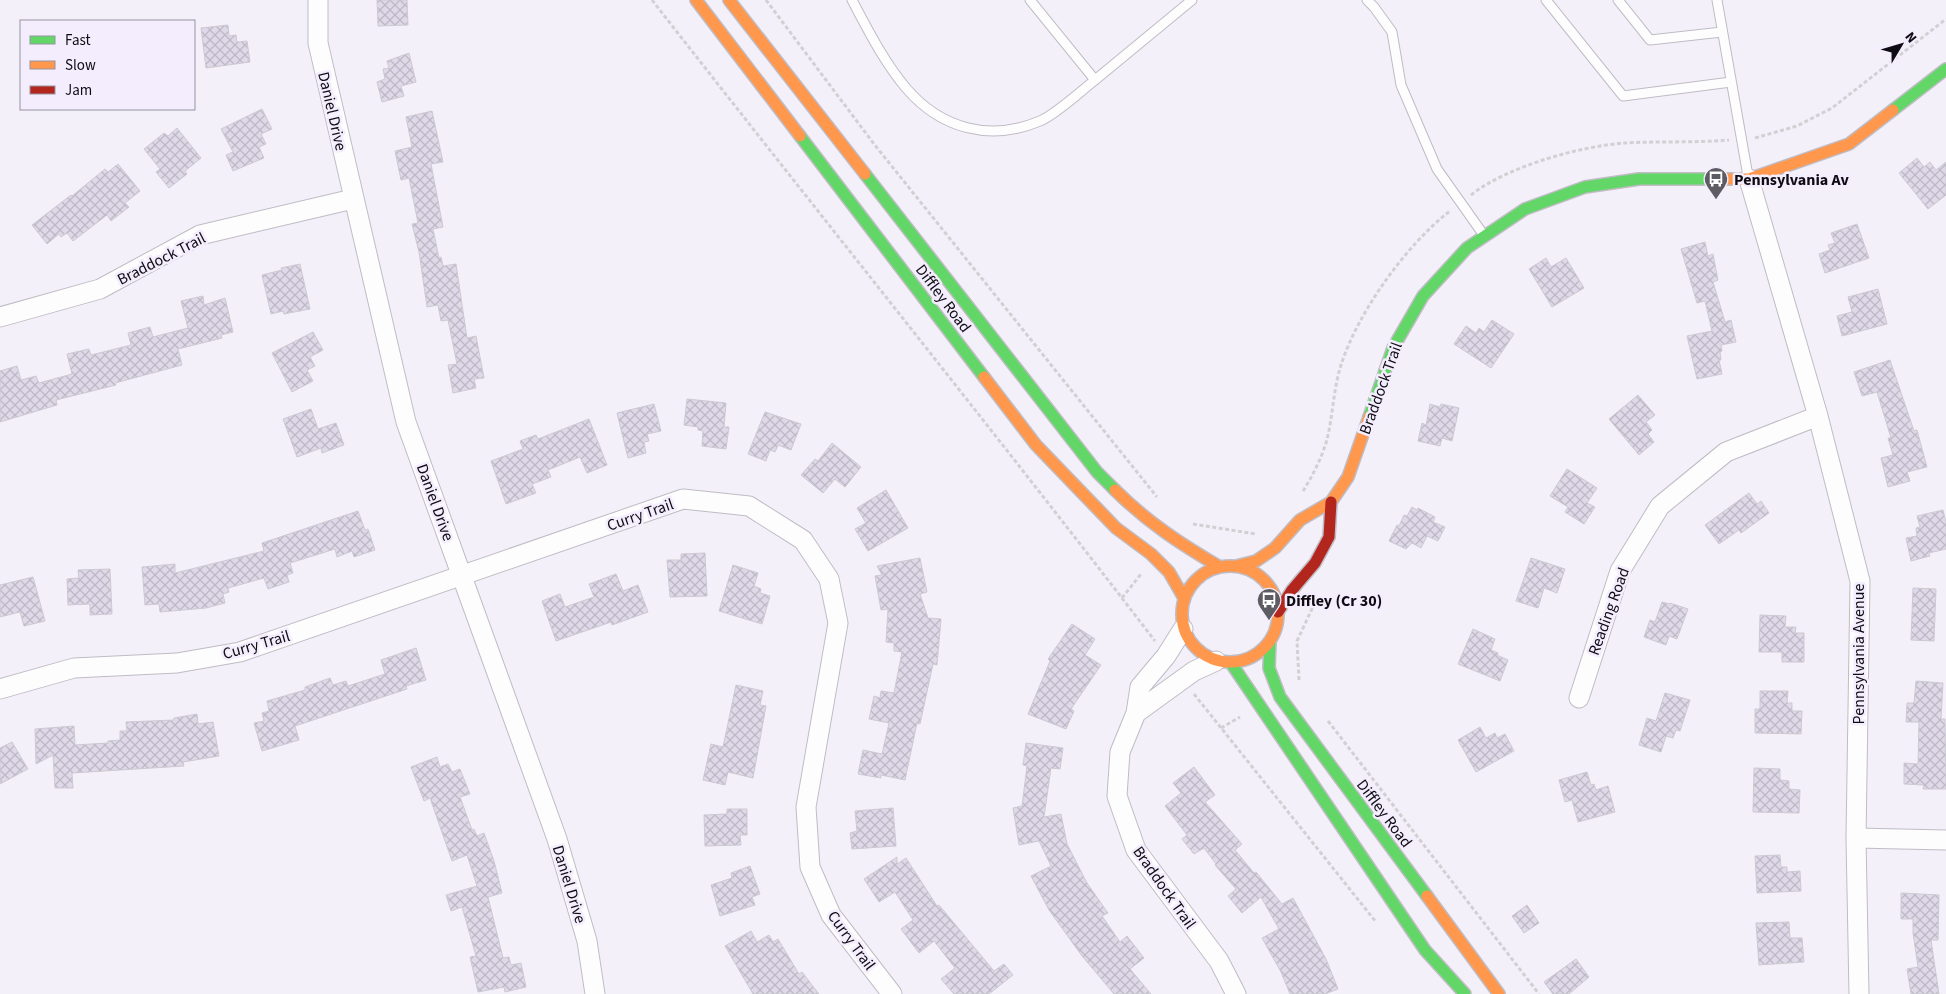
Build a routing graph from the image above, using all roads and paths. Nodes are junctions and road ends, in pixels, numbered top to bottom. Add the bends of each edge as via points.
1 (318, 0) edge
2 (652, 0) edge
3 (696, 0) edge
4 (729, 0) edge
5 (766, 0) edge
6 (852, 0) edge
7 (1030, 0) edge
8 (1192, 0) edge
9 (1367, 0) edge
10 (1546, 0) edge
11 (1618, 0) edge
12 (1717, 0) edge
13 (1946, 19) edge
14 (1722, 32) junction
15 (1946, 69) edge
16 (1095, 80) junction
17 (1731, 82) junction
18 (1742, 139) junction
19 (1749, 179) junction
20 (353, 199) junction
21 (1461, 203) junction
22 (1485, 236) junction
23 (0, 317) edge
24 (1818, 416) junction
25 (1300, 496) dead end
26 (1159, 500) dead end
27 (1331, 502) junction
28 (1190, 523) dead end
29 (1275, 548) junction
30 (1236, 566) junction
31 (1220, 567) junction
32 (463, 574) junction
33 (1302, 578) junction
34 (1184, 598) junction
35 (1278, 612) junction
36 (1184, 629) junction
37 (1270, 641) junction
38 (1166, 656) junction
39 (1223, 662) junction
40 (1183, 678) junction
41 (1300, 684) dead end
42 (0, 689) edge
43 (1579, 698) dead end
44 (1136, 714) junction
45 (1324, 715) dead end
46 (1856, 838) junction
47 (1946, 840) edge
48 (1378, 924) dead end
49 (595, 994) edge
50 (892, 994) edge
51 (1236, 994) edge
52 (1465, 994) edge
53 (1499, 994) edge
54 (1538, 994) edge
55 (1859, 994) edge

1 - 20 street, Daniel Drive via 318,43
2 - 38 path
3 - 34 main road, Diffley Road via 1036,445 1116,528 1169,572
4 - 31 main road, Diffley Road via 1097,472 1135,510 1177,542
5 - 26 path via 874,144
6 - 16 lane via 878,48 906,88 934,113 955,125 985,132 1014,130 1042,121
7 - 16 lane
8 - 16 lane
9 - 21 lane via 1392,32 1401,86 1436,169
10 - 17 lane via 1623,96
11 - 14 lane via 1650,40
12 - 14 lane
13 - 18 path via 1832,108 1797,126 1759,138
14 - 17 lane
15 - 19 main road, Braddock Trail via 1849,144
17 - 18 lane
18 - 19 lane
18 - 21 path via 1624,143 1570,152 1512,172
19 - 22 main road, Braddock Trail via 1639,179 1585,187 1525,209
19 - 24 street, Pennsylvania Avenue
20 - 23 street, Braddock Trail via 200,235 100,289
20 - 32 street, Daniel Drive via 406,422
21 - 22 lane
21 - 25 path via 1433,224 1413,246 1385,281 1362,319 1341,365 1326,443
22 - 27 main road, Braddock Trail via 1467,248 1423,296 1393,348 1348,477
24 - 43 street, Reading Road via 1726,452 1660,506 1620,571
24 - 46 street, Pennsylvania Avenue via 1860,580
27 - 29 main road, Braddock Trail via 1300,520
27 - 33 main road via 1329,537 1315,563
28 - 29 path via 1266,536
29 - 30 main road, Braddock Trail via 1256,561
30 - 31 main road
30 - 35 main road via 1252,571 1265,582 1274,596
31 - 34 main road via 1198,578
32 - 42 street, Curry Trail via 240,652 177,663 74,668
32 - 49 street, Daniel Drive via 557,839 587,941
32 - 50 street, Curry Trail via 683,499 749,506 803,540 829,579 838,624 806,807 810,867 831,915
33 - 35 main road
33 - 41 path via 1319,594 1297,641
34 - 36 main road via 1181,614
35 - 37 main road
36 - 38 street, Braddock Trail
36 - 39 main road via 1190,643 1202,654
37 - 39 main road via 1246,660
37 - 53 main road, Diffley Road via 1270,668 1280,697
38 - 44 street, Braddock Trail via 1140,687
39 - 40 street, Braddock Trail via 1194,670
39 - 52 main road via 1425,950
40 - 44 street, Braddock Trail
40 - 48 path
44 - 51 street, Braddock Trail via 1120,752 1117,796 1136,850 1218,961
45 - 54 path
46 - 47 street
46 - 55 street, Pennsylvania Avenue

